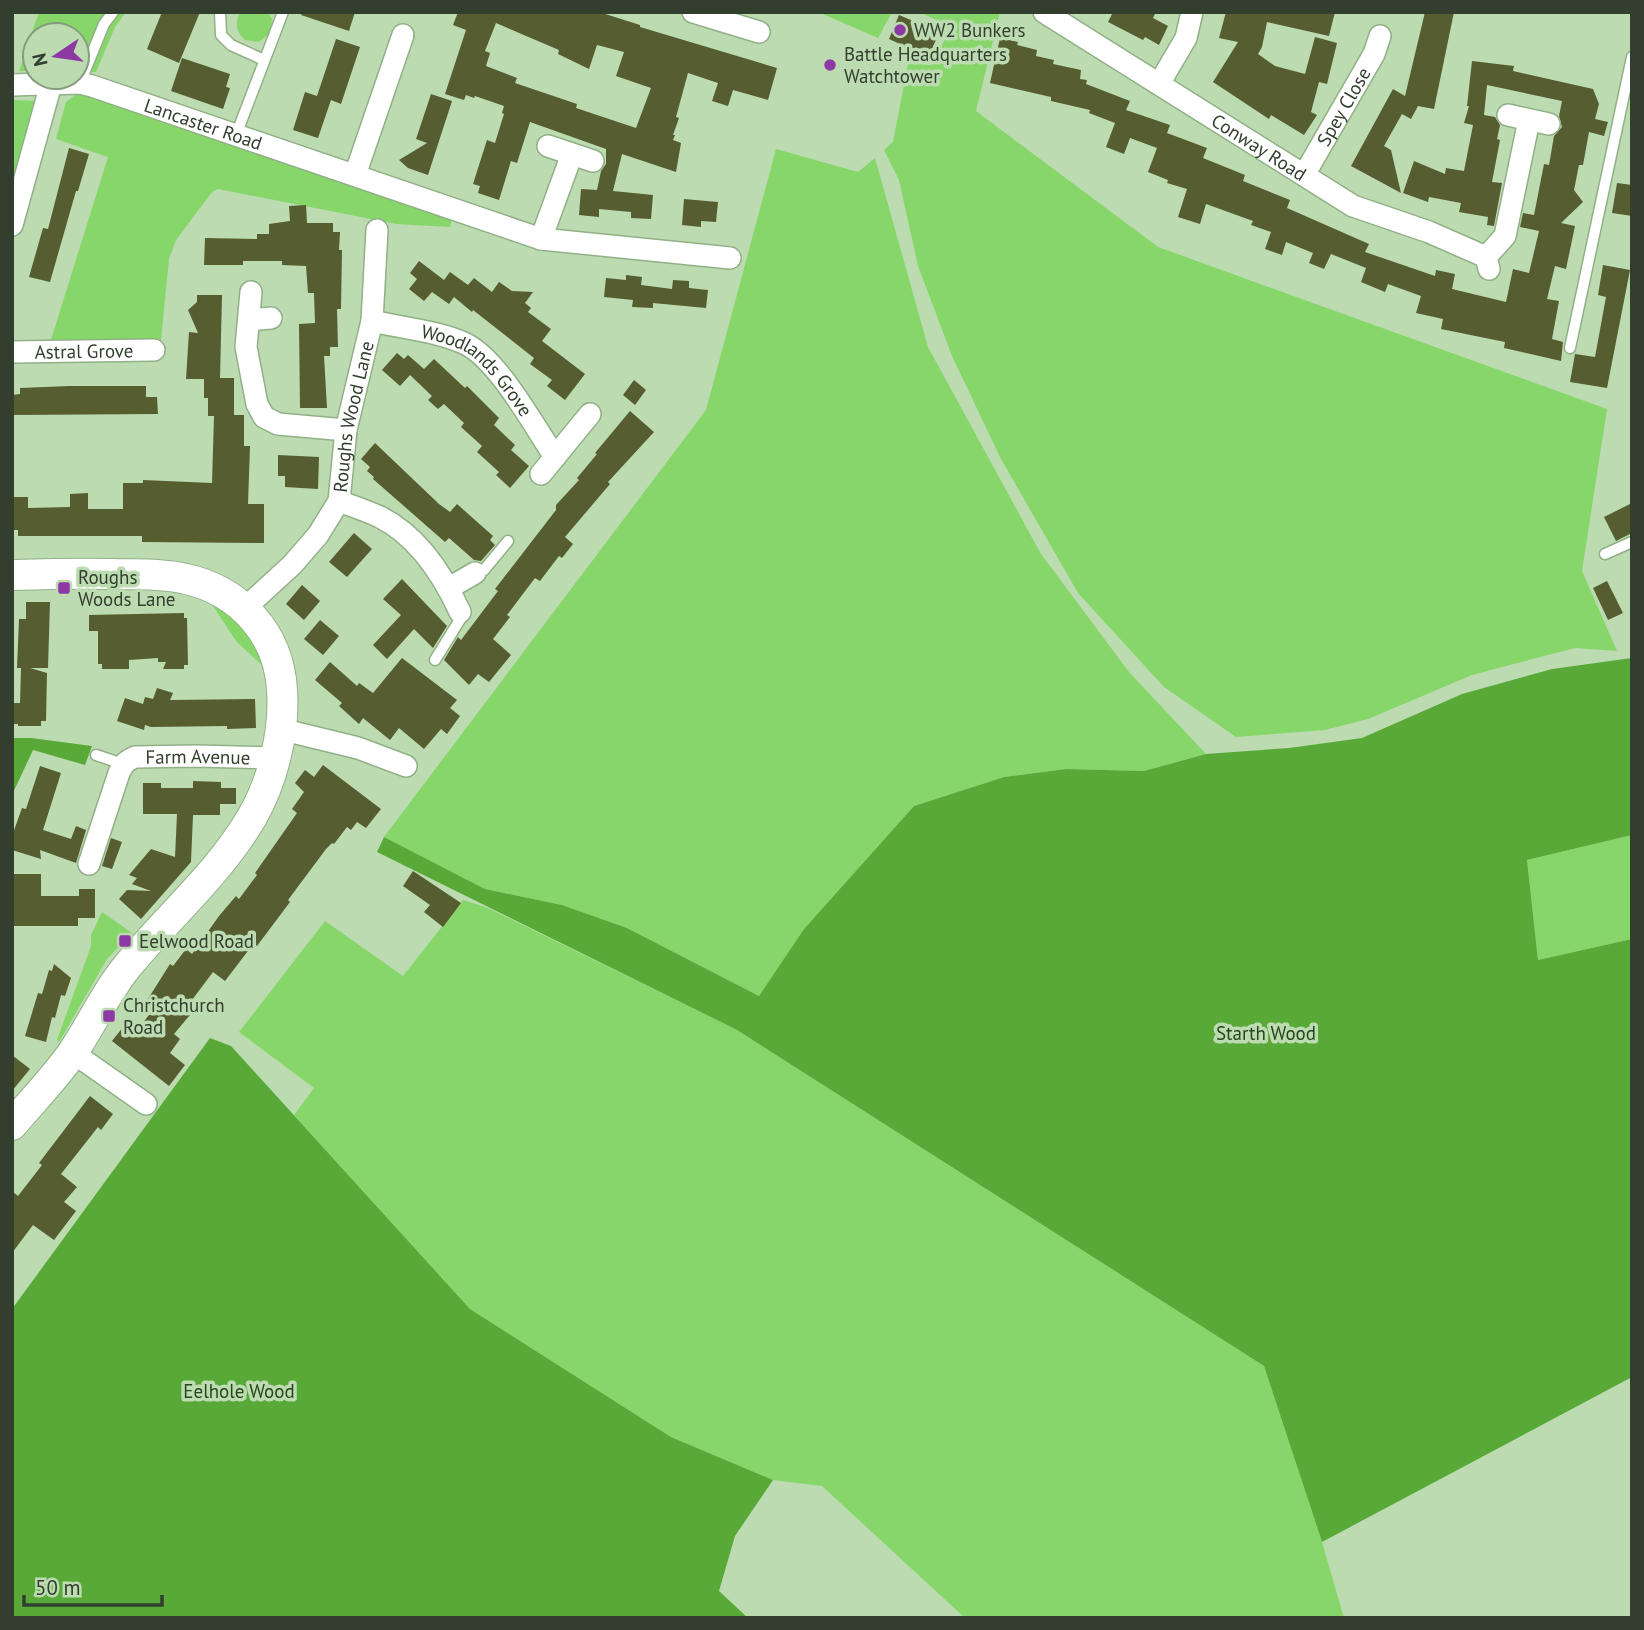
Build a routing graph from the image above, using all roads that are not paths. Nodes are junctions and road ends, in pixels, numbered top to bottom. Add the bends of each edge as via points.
1 (113, 12) edge
2 (220, 12) edge
3 (283, 12) edge
4 (1044, 12) edge
5 (1192, 12) edge
6 (697, 13) edge
7 (759, 32) dead end
8 (403, 35) dead end
9 (1380, 36) dead end
10 (91, 56) edge
11 (1632, 57) edge
12 (264, 60) junction
13 (1159, 84) junction
14 (91, 87) edge
15 (49, 91) edge
16 (1529, 120) dead end
17 (236, 135) junction
18 (548, 146) dead end
19 (572, 154) junction
20 (593, 161) dead end
21 (355, 175) junction
22 (1304, 175) junction
23 (12, 225) edge
24 (377, 230) dead end
25 (541, 239) junction
26 (730, 258) dead end
27 (251, 292) dead end
28 (271, 318) dead end
29 (248, 320) junction
30 (372, 321) junction
31 (1570, 348) dead end
32 (154, 350) dead end
33 (12, 352) edge
34 (590, 414) dead end
35 (346, 430) junction
36 (555, 457) junction
37 (541, 474) dead end
38 (339, 501) junction
39 (508, 541) dead end
40 (1632, 542) edge
41 (1605, 554) dead end
42 (475, 573) joint
43 (12, 575) edge
44 (449, 588) junction
45 (245, 608) junction
46 (460, 612) joint
47 (435, 660) dead end
48 (280, 729) junction
49 (96, 755) dead end
50 (275, 758) junction
51 (123, 764) junction
52 (406, 766) dead end
53 (89, 864) dead end
54 (72, 1052) junction
55 (146, 1104) dead end
56 (12, 1125) edge

1 - 10 lane
2 - 12 lane via 221,35 230,45
3 - 12 lane
4 - 13 street, Conway Road
5 - 13 street via 1186,38
6 - 7 street
8 - 21 street
9 - 22 street, Spey Close
11 - 31 lane
12 - 17 lane
13 - 22 street, Conway Road
14 - 17 street, Lancaster Road
15 - 23 street
16 - 22 street, Conway Road via 1505,236 1487,263 1429,232 1353,206
17 - 21 street, Lancaster Road
18 - 19 street
19 - 20 street
19 - 25 street
21 - 25 street, Lancaster Road
24 - 30 street, Roughs Wood Lane
25 - 26 street, Lancaster Road
27 - 29 street
28 - 29 street
29 - 35 street via 246,347 264,418 278,424
30 - 35 street, Roughs Wood Lane
30 - 36 street, Woodlands Grove via 452,338 469,346 498,373
32 - 33 street, Astral Grove
34 - 36 street
35 - 38 street, Roughs Wood Lane
36 - 37 street
38 - 44 street via 401,530
38 - 45 street, Roughs Wood Lane via 292,565
39 - 42 lane via 484,570
40 - 41 lane
42 - 44 street
43 - 45 street via 167,575 206,584
44 - 46 street
45 - 48 street via 278,660 283,704
46 - 47 lane via 461,618
48 - 50 street
48 - 52 street via 359,748
49 - 51 lane, Farm Avenue
50 - 51 street, Farm Avenue via 135,757
50 - 54 street via 253,816 230,849 129,964
51 - 53 street, Farm Avenue
54 - 55 street
54 - 56 street

